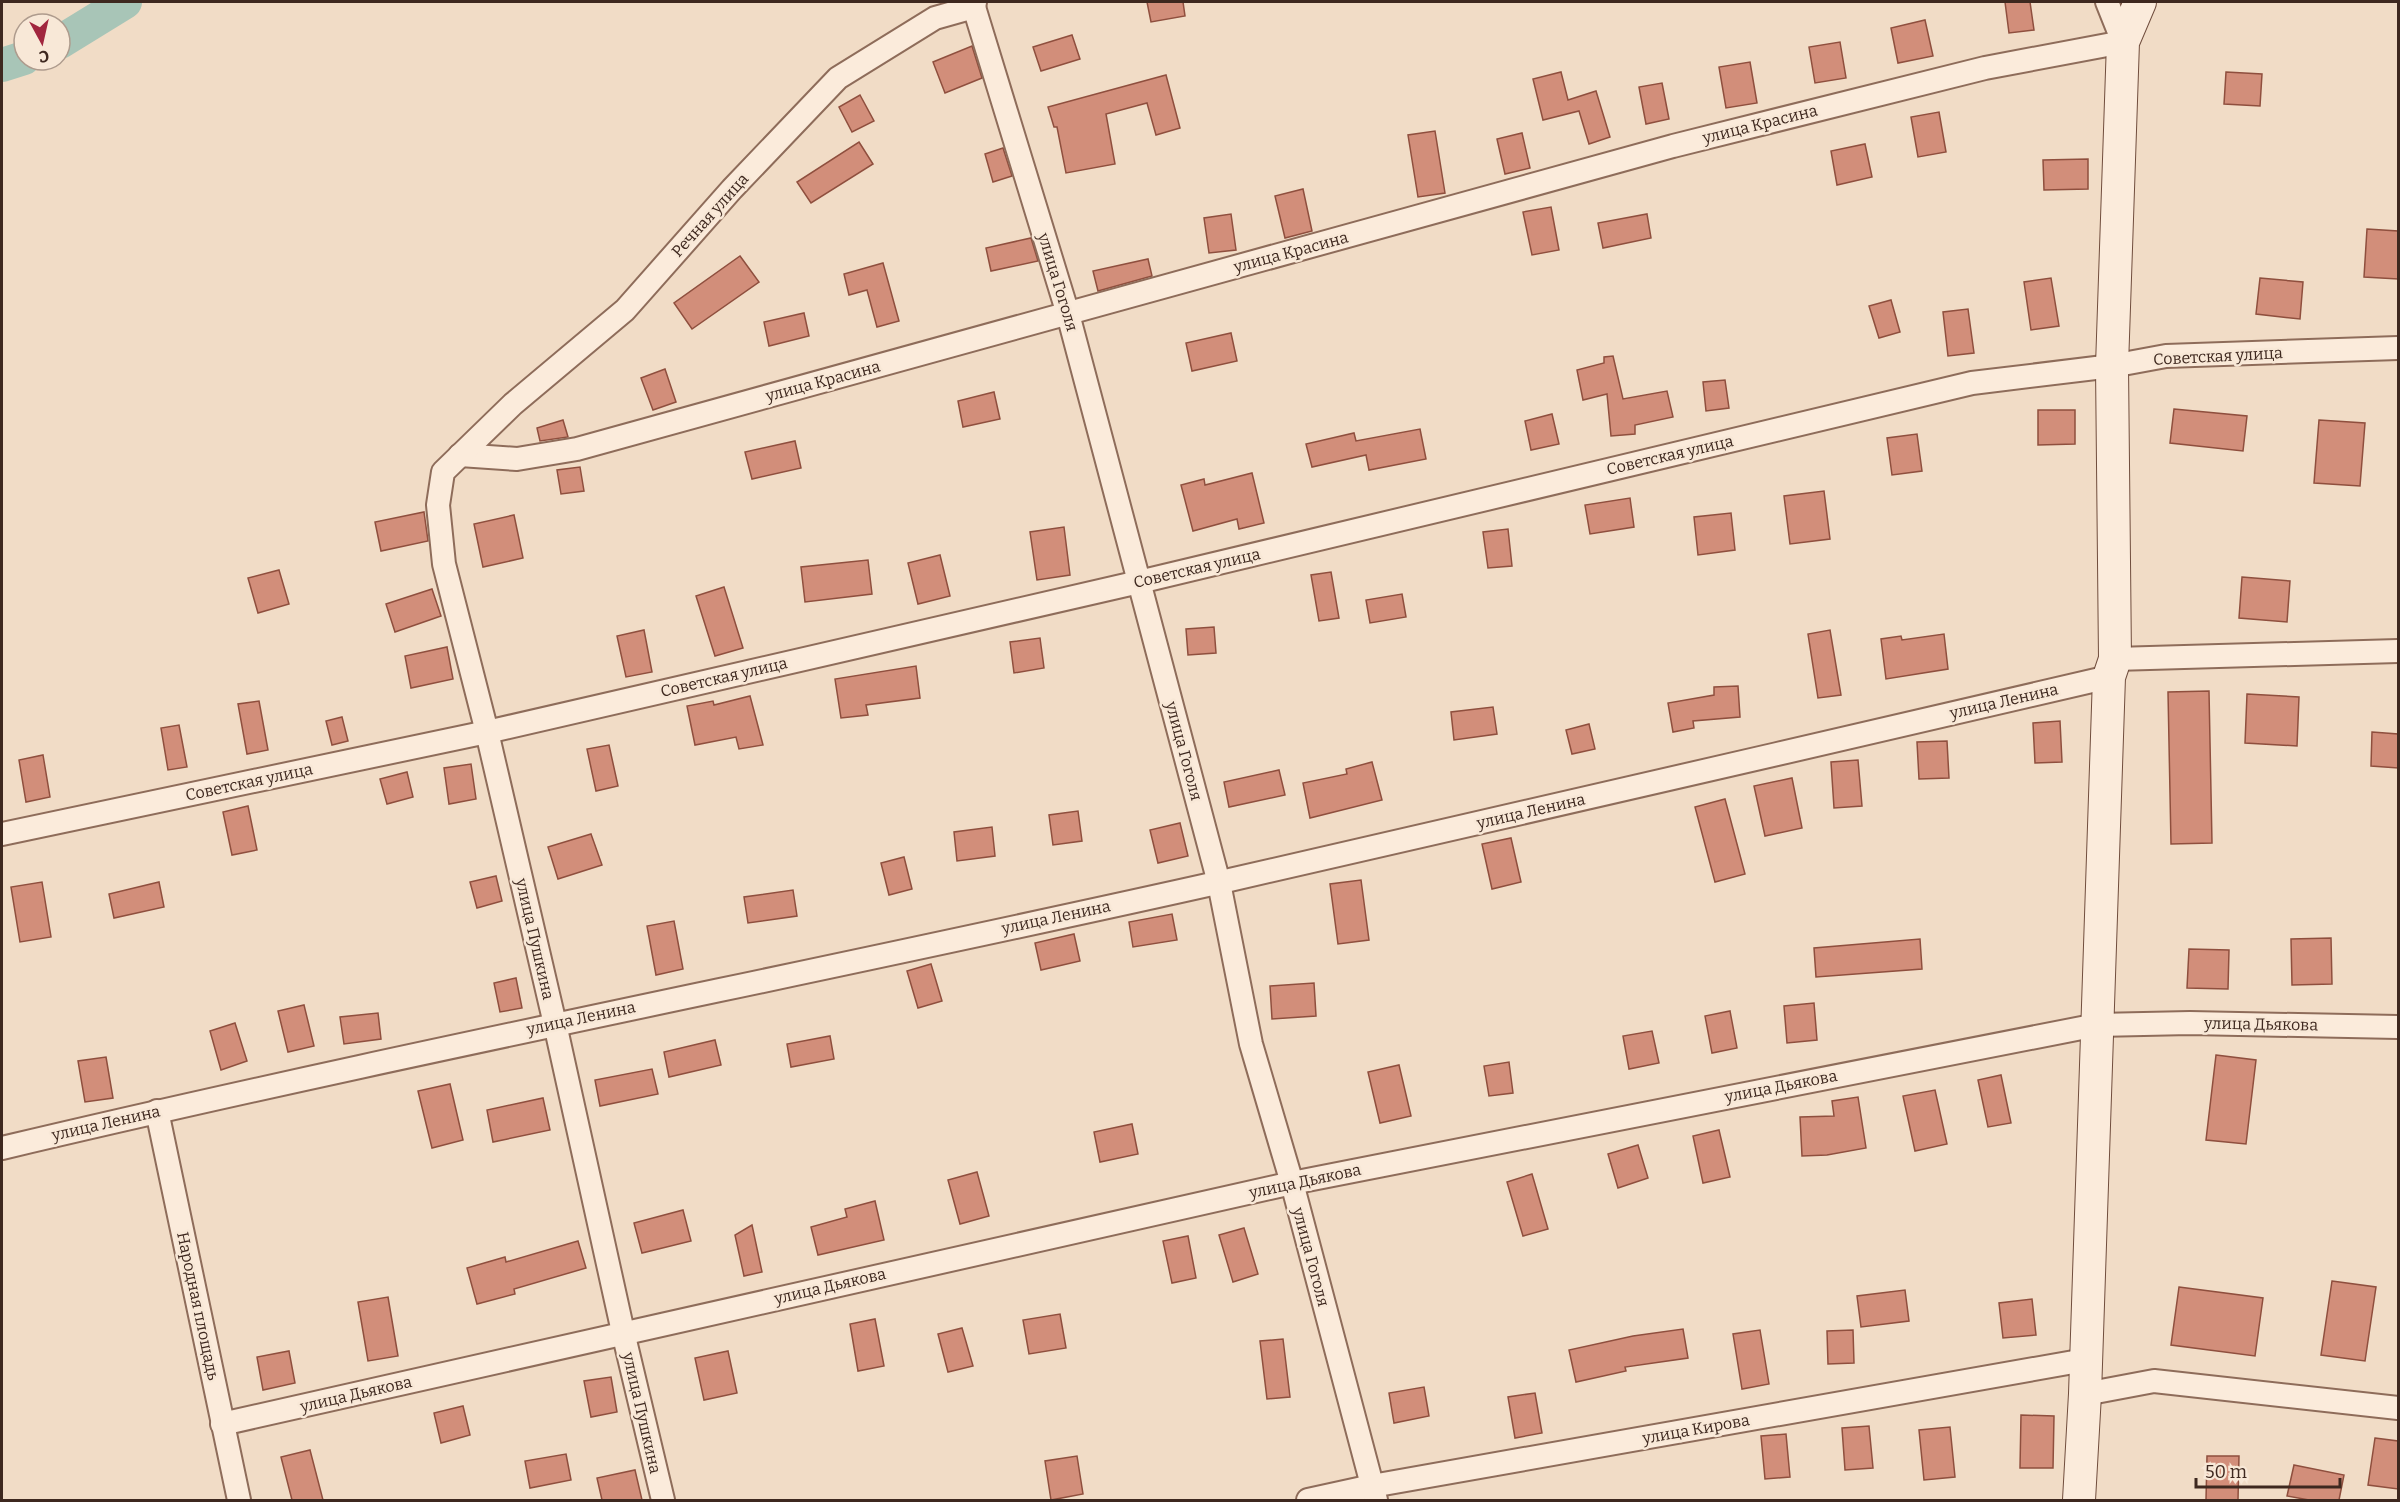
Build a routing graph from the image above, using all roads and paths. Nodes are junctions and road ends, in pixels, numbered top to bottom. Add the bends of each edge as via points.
1 (2107, 2) edge
2 (2140, 2) edge
3 (974, 4) edge
4 (2123, 42) junction
5 (1068, 314) junction
6 (2398, 348) edge
7 (2112, 366) junction
8 (460, 455) junction
9 (1139, 582) junction
10 (2398, 651) edge
11 (2112, 668) junction
12 (487, 732) junction
13 (2, 834) edge
14 (1219, 883) junction
15 (555, 1024) junction
16 (2097, 1024) junction
17 (2398, 1027) edge
18 (157, 1111) junction
19 (2, 1148) edge
20 (1292, 1183) junction
21 (623, 1332) junction
22 (2085, 1360) junction
23 (2085, 1394) junction
24 (2398, 1408) edge
25 (222, 1424) junction
26 (1374, 1493) edge
27 (239, 1500) edge
28 (663, 1500) edge
29 (1308, 1500) edge
30 (2079, 1500) edge

1 - 4 street
2 - 4 main road
3 - 5 street, улица Гоголя
3 - 8 street, Речная улица via 935,18 838,78 732,189 625,310 513,404
4 - 5 street, улица Красина via 1985,69 1673,146
4 - 7 main road
5 - 8 street, улица Красина via 578,449 517,459
5 - 9 street, улица Гоголя
6 - 7 street, Советская улица via 2166,356
7 - 9 street, Советская улица via 1972,383
7 - 11 main road
8 - 12 street, улица Пушкина via 443,472 438,505 444,564
9 - 12 street, Советская улица
9 - 14 street, улица Гоголя
10 - 11 street, улица Ленина
11 - 14 street, улица Ленина
11 - 16 main road
12 - 13 street, Советская улица
12 - 15 street, улица Пушкина
14 - 15 street, улица Ленина
14 - 20 street, улица Гоголя via 1251,1044
15 - 18 street, улица Ленина
15 - 21 street, улица Пушкина
16 - 17 street, улица Дьякова
16 - 20 street, улица Дьякова
16 - 22 main road
18 - 19 street, улица Ленина
18 - 25 street, Народная площадь
20 - 21 street, улица Дьякова
20 - 26 street, улица Гоголя
21 - 25 street, улица Дьякова
21 - 28 street, улица Пушкина
22 - 23 main road
22 - 26 street, улица Кирова
23 - 24 street via 2154,1381
23 - 30 main road
25 - 27 street, Народная площадь
26 - 29 street, улица Кирова

